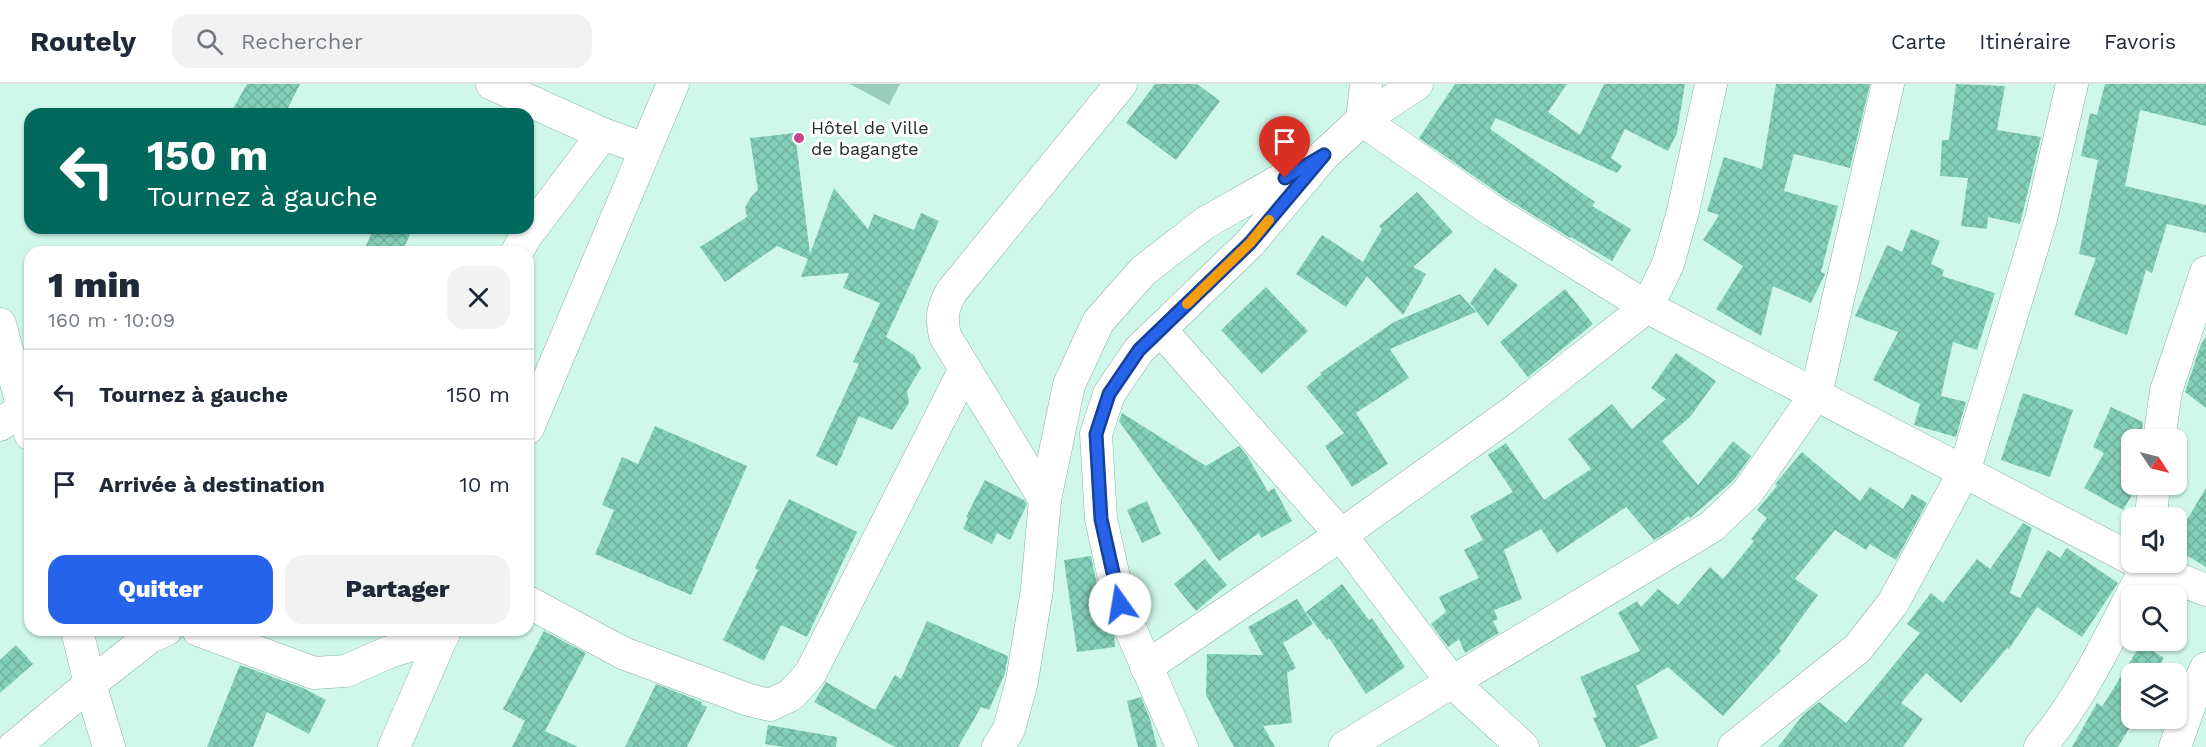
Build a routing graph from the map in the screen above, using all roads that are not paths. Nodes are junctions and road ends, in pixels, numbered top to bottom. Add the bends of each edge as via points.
1 (492, 84) edge
2 (673, 84) edge
3 (1121, 84) edge
4 (1366, 84) edge
5 (1417, 84) edge
6 (1711, 84) edge
7 (1888, 84) edge
8 (2072, 84) edge
9 (1362, 120) junction
10 (603, 134) junction
11 (645, 149) junction
12 (1324, 155) junction
13 (534, 225) edge
14 (2206, 272) edge
15 (1647, 307) junction
16 (0, 324) edge
17 (1161, 330) junction
18 (965, 369) junction
19 (1816, 394) junction
20 (534, 414) edge
21 (18, 422) edge
22 (2161, 429) edge
23 (1964, 472) junction
24 (1045, 500) junction
25 (1341, 535) junction
26 (2121, 552) edge
27 (2136, 573) edge
28 (2167, 573) edge
29 (2206, 590) edge
30 (534, 605) edge
31 (78, 636) edge
32 (152, 636) edge
33 (214, 636) edge
34 (424, 636) edge
35 (443, 636) edge
36 (390, 641) edge
37 (1146, 667) junction
38 (2206, 668) edge
39 (1452, 682) junction
40 (90, 684) junction
41 (14, 747) edge
42 (109, 747) edge
43 (394, 747) edge
44 (998, 747) edge
45 (1182, 747) edge
46 (1345, 747) edge
47 (1523, 747) edge
48 (1734, 747) edge
49 (2040, 747) edge
50 (2175, 747) edge

1 - 10 street
2 - 11 street
3 - 18 street via 943,306 945,336
4 - 9 street
5 - 9 street
6 - 15 street via 1668,264
7 - 19 street
8 - 23 street via 2041,219
9 - 12 street
9 - 15 street via 1494,212
10 - 11 street
10 - 13 street
11 - 20 street
12 - 17 street via 1250,243
12 - 24 street via 1205,223 1143,271 1098,322 1069,385
14 - 22 street via 2166,391
15 - 19 street
15 - 25 street via 1513,412
16 - 21 street
17 - 25 street
17 - 37 street via 1139,350 1109,394 1096,434 1103,530 1120,604
18 - 24 street
18 - 30 street via 810,674 791,695 770,705 749,700 623,653
19 - 23 street
19 - 39 street via 1748,493 1711,527
23 - 26 street
23 - 48 street via 1893,603 1858,648
24 - 44 street via 1037,589 1022,681 1009,729
25 - 37 street
25 - 39 street
27 - 49 street via 2094,667
28 - 29 street
31 - 40 street
32 - 40 street
33 - 36 street via 314,673 345,671
34 - 36 street
35 - 43 street
37 - 45 street
38 - 50 street
39 - 46 street
39 - 47 street
40 - 41 street
40 - 42 street

